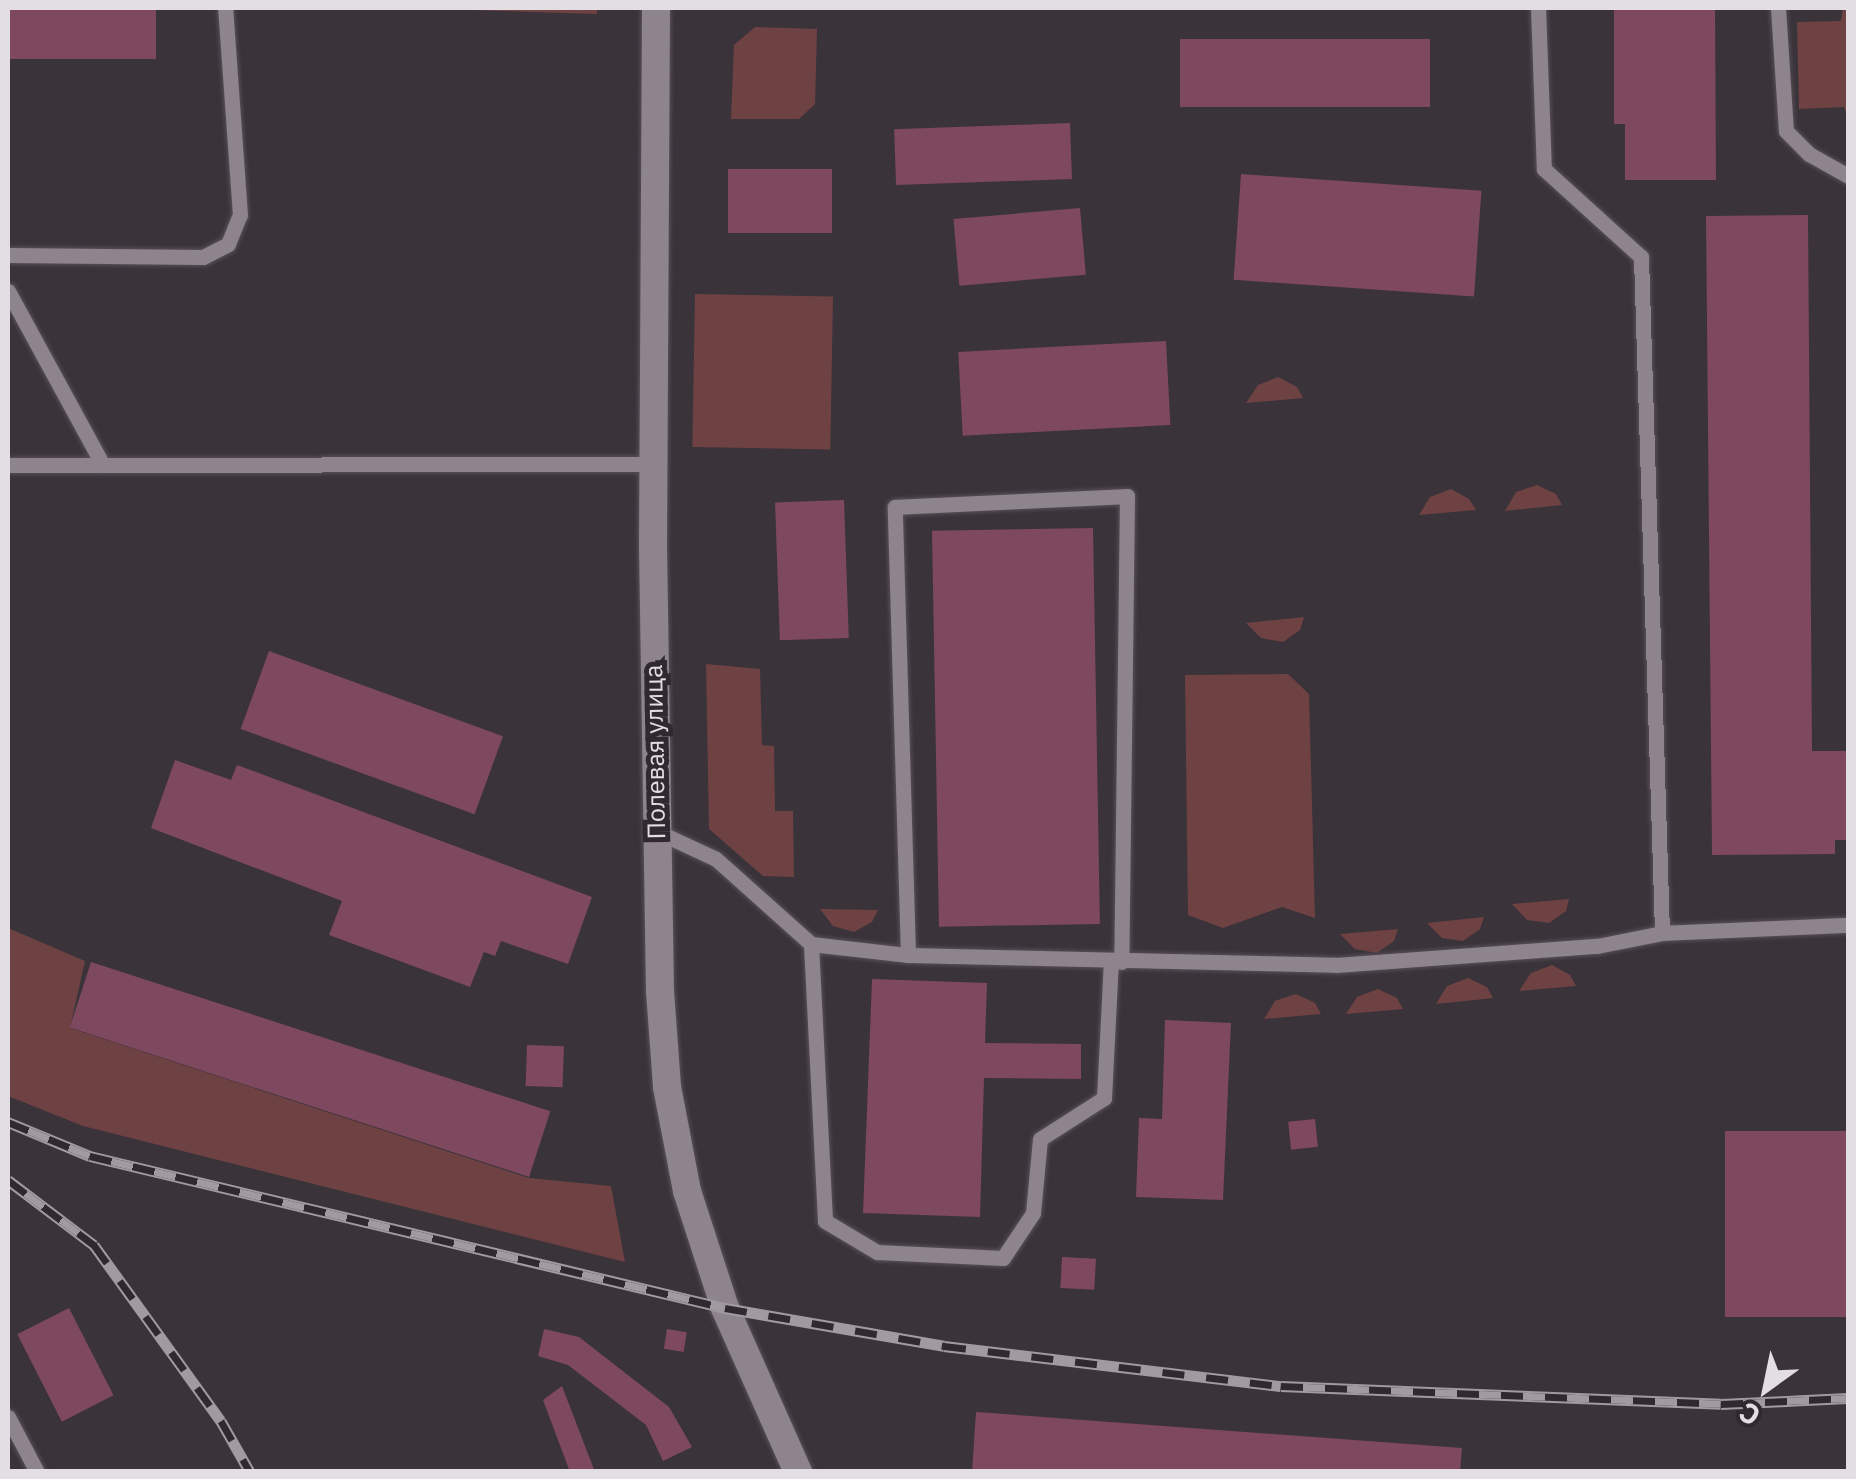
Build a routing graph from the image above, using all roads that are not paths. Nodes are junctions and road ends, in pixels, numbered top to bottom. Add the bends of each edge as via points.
1 (225, 8) edge
2 (656, 8) edge
3 (1538, 8) edge
4 (1778, 8) edge
5 (1848, 176) edge
6 (8, 255) edge
7 (8, 291) edge
8 (653, 464) junction
9 (8, 465) edge
10 (103, 465) junction
11 (656, 831) junction
12 (1848, 924) edge
13 (1662, 933) junction
14 (810, 944) junction
15 (908, 955) junction
16 (1116, 961) junction
17 (8, 1418) edge
18 (37, 1472) edge
19 (798, 1472) edge

1 - 6 lane via 240,215 228,244 202,257
2 - 8 street, Полевая улица
3 - 13 lane via 1544,169 1641,257
4 - 5 lane via 1786,131 1809,154
7 - 10 lane
8 - 10 lane
8 - 11 street, Полевая улица
9 - 10 lane
11 - 14 lane via 716,860
11 - 19 street, Полевая улица via 666,1087 687,1191 725,1308
12 - 13 lane
13 - 16 lane via 1598,946 1336,965
14 - 15 lane
14 - 16 lane via 825,1221 877,1252 1002,1258 1033,1213 1040,1139 1104,1098
15 - 16 lane
15 - 16 lane via 895,507 1126,496
17 - 18 lane

